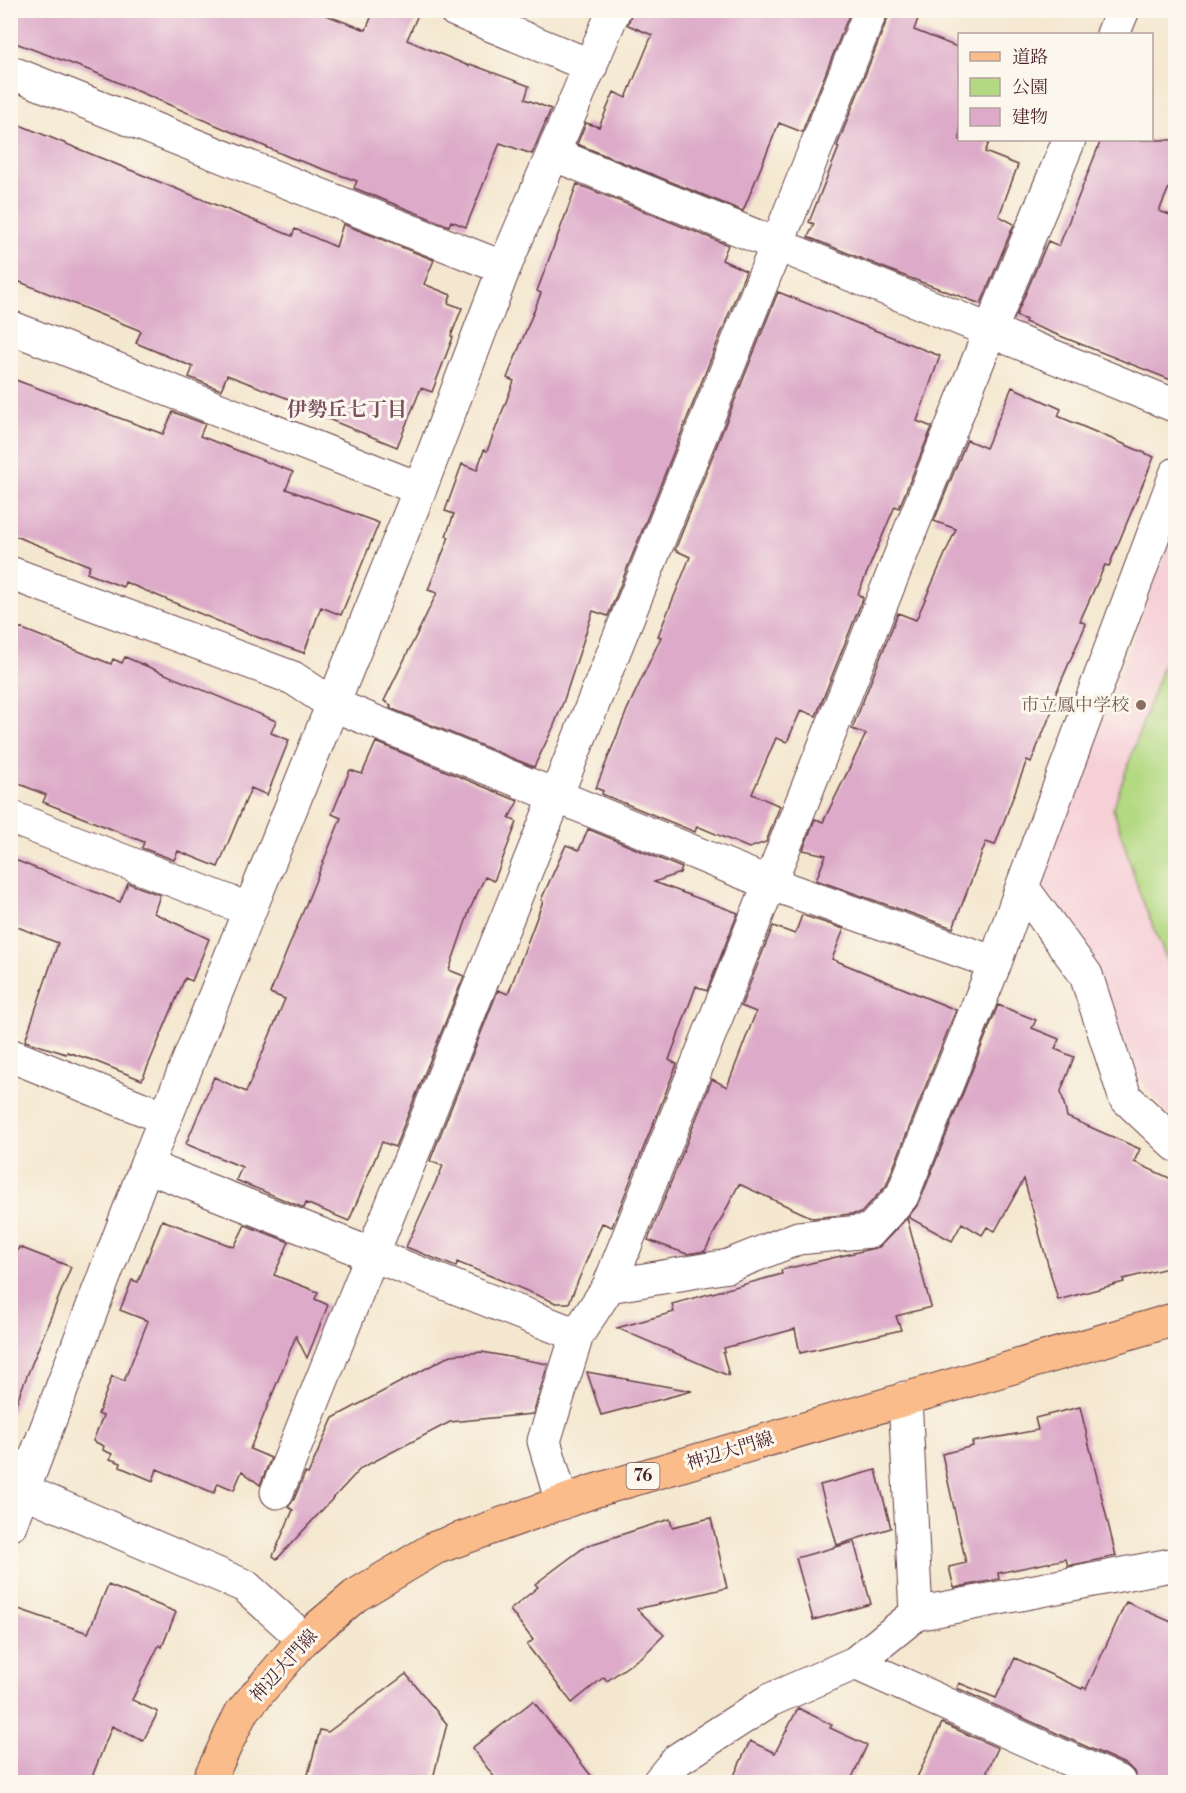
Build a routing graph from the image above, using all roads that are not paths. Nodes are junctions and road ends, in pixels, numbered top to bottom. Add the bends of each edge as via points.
1 (455, 10) edge
2 (614, 10) edge
3 (871, 10) edge
4 (1123, 10) edge
5 (1113, 33) edge
6 (591, 66) junction
7 (10, 72) edge
8 (1069, 141) edge
9 (553, 154) junction
10 (776, 244) junction
11 (504, 268) junction
12 (10, 327) edge
13 (990, 331) junction
14 (1176, 406) edge
15 (1176, 474) edge
16 (420, 489) junction
17 (10, 573) edge
18 (334, 705) junction
19 (557, 797) junction
20 (10, 817) edge
21 (769, 883) junction
22 (1022, 887) junction
23 (250, 910) junction
24 (995, 963) junction
25 (10, 1055) edge
26 (165, 1118) junction
27 (1176, 1145) edge
28 (146, 1166) junction
29 (371, 1254) junction
30 (609, 1286) junction
31 (1176, 1319) edge
32 (577, 1335) junction
33 (905, 1398) junction
34 (18, 1488) edge
35 (277, 1492) dead end
36 (562, 1503) junction
37 (10, 1525) edge
38 (1176, 1564) edge
39 (916, 1614) junction
40 (304, 1639) junction
41 (855, 1664) junction
42 (208, 1782) edge
43 (659, 1782) edge
44 (1119, 1782) edge

1 - 6 street
2 - 6 street
3 - 10 street
4 - 5 street
6 - 9 street
7 - 11 street
8 - 13 street
9 - 10 street
9 - 11 street
10 - 13 street
10 - 19 street
11 - 16 street
12 - 16 street
13 - 14 street
13 - 21 street
15 - 22 street
16 - 18 street
17 - 18 street via 293,678
18 - 19 street
18 - 23 street
19 - 21 street
19 - 29 street
20 - 23 street
21 - 24 street
21 - 30 street
22 - 24 street
22 - 27 street via 1086,975 1125,1097
23 - 26 street
24 - 30 street via 902,1196 870,1231 798,1238 728,1266
25 - 26 street
26 - 28 street
28 - 29 street
28 - 34 street
29 - 32 street
29 - 35 street
30 - 32 street
31 - 33 main road, 神辺大門線 / 76
32 - 36 street via 544,1441
33 - 36 main road, 神辺大門線 / 76
33 - 39 street
34 - 37 street
34 - 40 street via 245,1586
36 - 40 main road, 神辺大門線 / 76 via 435,1548 355,1596
38 - 39 street
39 - 41 street
40 - 42 main road, 神辺大門線 / 76 via 242,1713
41 - 43 street via 770,1700 677,1760
41 - 44 street

